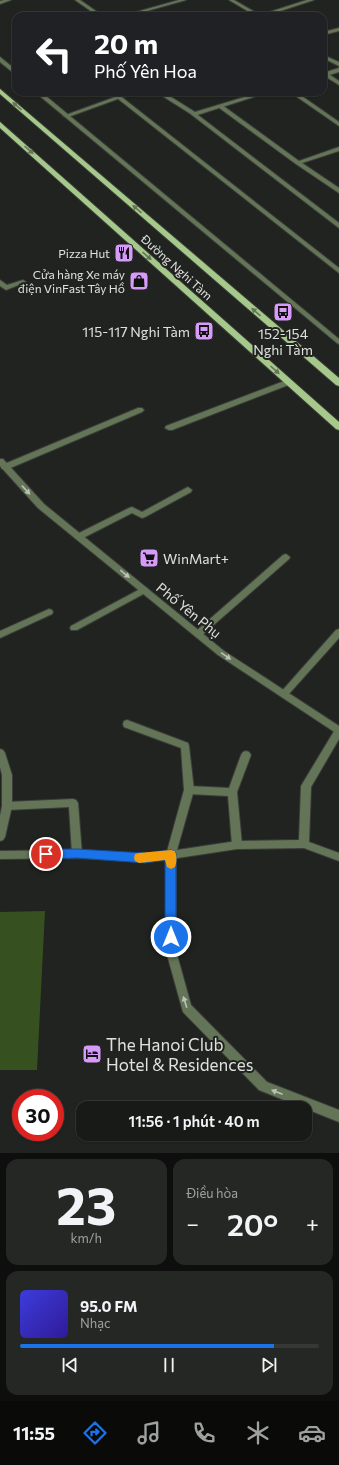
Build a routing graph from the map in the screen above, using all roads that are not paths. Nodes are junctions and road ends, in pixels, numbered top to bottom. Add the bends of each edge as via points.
1 (9, 0) edge
2 (88, 0) edge
3 (184, 0) edge
4 (231, 0) edge
5 (312, 0) edge
6 (79, 1) edge
7 (0, 3) edge
8 (95, 12) edge
9 (139, 12) edge
10 (253, 12) edge
11 (273, 12) edge
12 (339, 29) edge
13 (327, 33) edge
14 (327, 58) edge
15 (0, 59) edge
16 (339, 64) edge
17 (12, 70) edge
18 (339, 70) edge
19 (327, 74) edge
20 (327, 77) edge
21 (339, 83) edge
22 (0, 91) edge
23 (43, 96) edge
24 (121, 96) edge
25 (165, 96) edge
26 (253, 96) edge
27 (299, 96) edge
28 (118, 97) junction
29 (220, 106) junction
30 (194, 114) junction
31 (66, 116) junction
32 (0, 124) edge
33 (339, 124) edge
34 (339, 149) edge
35 (298, 163) junction
36 (339, 191) edge
37 (339, 226) edge
38 (339, 272) edge
39 (0, 282) edge
40 (23, 282) dead end
41 (339, 342) edge
42 (289, 382) junction
43 (339, 384) edge
44 (140, 410) dead end
45 (339, 427) edge
46 (169, 428) dead end
47 (3, 464) edge
48 (188, 490) dead end
49 (78, 537) junction
50 (286, 558) dead end
51 (144, 590) junction
52 (49, 612) dead end
53 (74, 628) dead end
54 (339, 632) edge
55 (198, 634) junction
56 (0, 635) edge
57 (284, 694) junction
58 (127, 724) dead end
59 (339, 731) edge
60 (0, 753) edge
61 (246, 755) dead end
62 (189, 790) junction
63 (232, 792) junction
64 (6, 806) junction
65 (0, 837) edge
66 (304, 844) junction
67 (237, 845) junction
68 (77, 854) junction
69 (171, 854) junction
70 (0, 856) edge
71 (339, 857) edge
72 (339, 1116) edge

1 - 7 street
2 - 6 street
3 - 9 street
4 - 10 street
5 - 11 street
6 - 8 street
12 - 13 street
14 - 16 street
15 - 17 street
18 - 19 street
20 - 21 street
43 -> 22 main road, Đường Nghi Tàm
23 - 31 street
24 - 28 street
25 - 30 street
26 - 29 street
27 - 33 street
28 - 31 street
28 - 38 street
29 - 30 street
29 - 35 street
30 - 37 street
31 - 41 street
32 -> 42 main road, Đường Nghi Tàm
34 - 35 street
35 - 36 street
39 - 40 street via 6,288
42 - 45 main road, Đường Nghi Tàm
42 - 46 street
44 - 47 street
47 -> 49 street, Phố Yên Phụ via 41,506
48 - 49 street via 142,515 132,510
49 -> 51 street, Phố Yên Phụ
50 - 55 street
51 - 53 street
51 - 55 street, Phố Yên Phụ
52 - 56 street
54 - 57 street
55 -> 57 street, Phố Yên Phụ via 221,653
57 - 59 street, Phố Yên Phụ
58 - 62 street via 185,746
59 - 66 street via 306,786
60 - 64 street via 7,775
61 - 63 street
62 - 63 street
62 - 69 street
63 - 67 street
64 - 65 street
64 - 68 street via 73,804
66 - 67 street
66 - 71 street
67 - 69 street
68 - 69 street via 145,858
68 - 70 street
72 -> 69 street via 263,1086 187,1008 171,951

